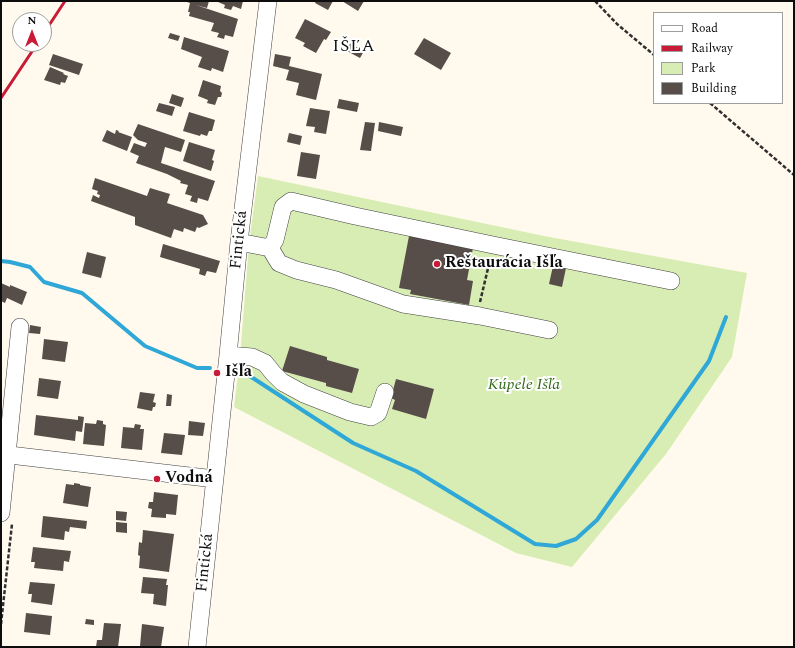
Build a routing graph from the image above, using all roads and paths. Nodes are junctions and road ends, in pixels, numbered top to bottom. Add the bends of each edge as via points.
1 (268, 1) edge
2 (595, 1) edge
3 (653, 54) edge
4 (711, 104) edge
5 (794, 175) edge
6 (239, 242) junction
7 (493, 246) junction
8 (270, 248) junction
9 (670, 281) dead end
10 (477, 315) junction
11 (20, 327) dead end
12 (549, 330) dead end
13 (228, 355) junction
14 (385, 392) dead end
15 (4, 455) edge
16 (215, 479) junction
17 (7, 518) edge
18 (1, 624) edge
19 (197, 647) edge

1 - 6 street, Fintická
2 - 3 path via 617,24
4 - 5 path
6 - 8 street
6 - 13 street, Fintická
7 - 8 street via 291,201 283,207 275,240
7 - 9 street
7 - 10 path
8 - 10 street via 279,263 296,270 336,280 403,304
10 - 12 street
11 - 15 street
13 - 14 street via 252,358 265,363 282,382 304,394 350,412 371,417 378,413
13 - 16 street, Fintická
15 - 16 street
15 - 17 street
16 - 19 street, Fintická
17 - 18 path

